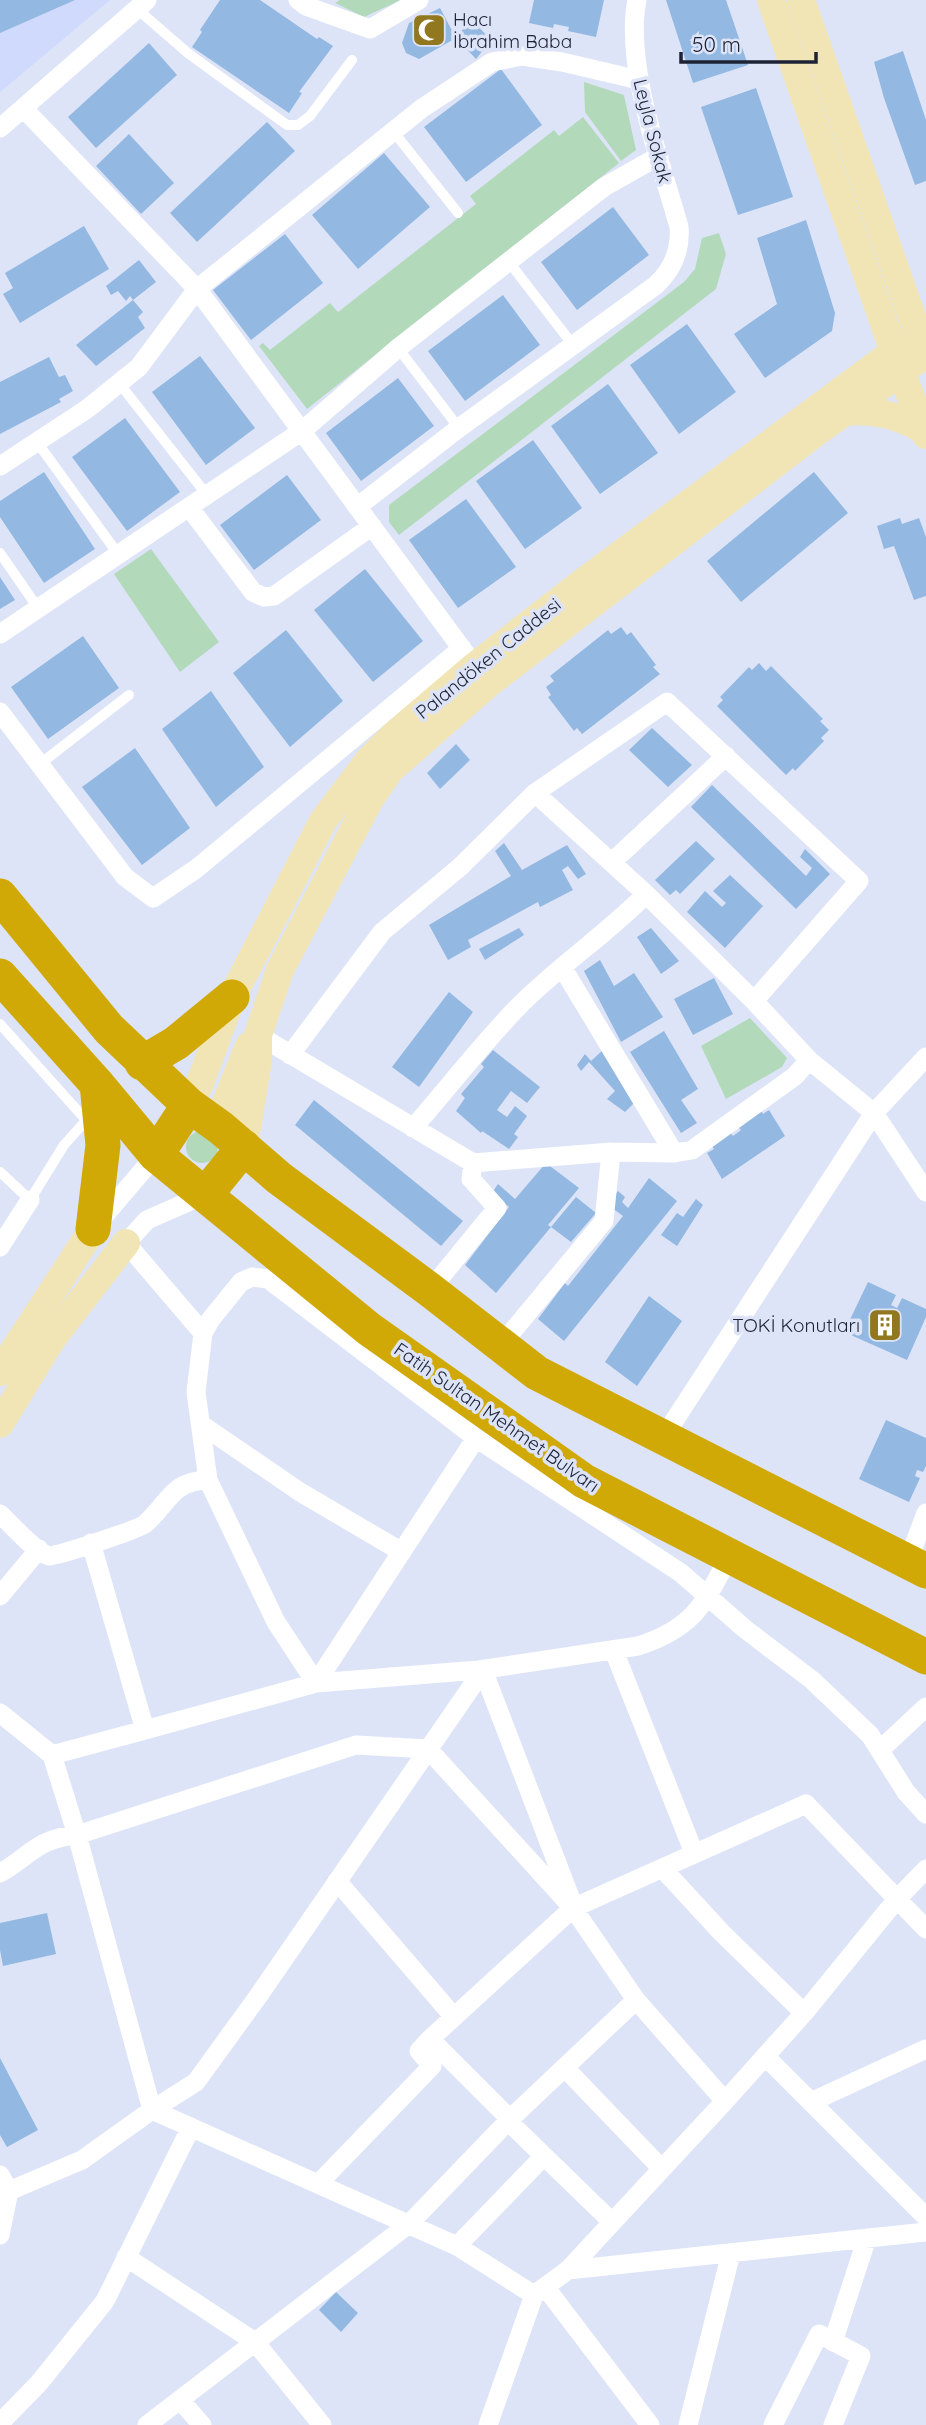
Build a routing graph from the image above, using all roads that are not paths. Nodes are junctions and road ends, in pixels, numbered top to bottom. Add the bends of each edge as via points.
1 (419, 0) edge
2 (638, 0) edge
3 (771, 0) edge
4 (801, 0) edge
5 (307, 2) edge
6 (142, 4) edge
7 (352, 60) dead end
8 (639, 80) junction
9 (24, 109) junction
10 (0, 128) edge
11 (393, 131) junction
12 (659, 156) junction
13 (458, 213) dead end
14 (509, 262) junction
15 (900, 285) junction
16 (197, 289) junction
17 (926, 298) edge
18 (573, 345) junction
19 (924, 345) edge
20 (398, 348) junction
21 (897, 361) junction
22 (119, 383) junction
23 (844, 412) junction
24 (459, 428) junction
25 (302, 431) junction
26 (925, 433) edge
27 (37, 442) junction
28 (0, 466) edge
29 (207, 495) junction
30 (189, 507) junction
31 (357, 507) junction
32 (372, 526) junction
33 (0, 553) edge
34 (118, 554) junction
35 (38, 608) junction
36 (0, 634) edge
37 (475, 666) junction
38 (129, 695) dead end
39 (0, 712) edge
40 (726, 756) junction
41 (40, 764) junction
42 (535, 793) junction
43 (612, 862) junction
44 (646, 894) junction
45 (0, 896) edge
46 (562, 967) junction
47 (0, 976) edge
48 (232, 997) junction
49 (754, 1001) junction
50 (261, 1022) junction
51 (0, 1024) edge
52 (290, 1055) junction
53 (926, 1057) edge
54 (809, 1059) junction
55 (142, 1063) junction
56 (94, 1103) junction
57 (874, 1113) junction
58 (203, 1115) junction
59 (413, 1128) junction
60 (244, 1147) junction
61 (611, 1152) junction
62 (674, 1153) junction
63 (156, 1155) junction
64 (473, 1163) junction
65 (0, 1172) edge
66 (926, 1192) edge
67 (206, 1194) junction
68 (30, 1200) junction
69 (93, 1229) junction
70 (126, 1243) junction
71 (0, 1247) edge
72 (430, 1290) junction
73 (204, 1333) junction
74 (501, 1345) junction
75 (0, 1372) edge
76 (0, 1424) edge
77 (202, 1425) junction
78 (475, 1438) junction
79 (663, 1438) junction
80 (208, 1480) junction
81 (926, 1513) edge
82 (0, 1514) edge
83 (91, 1543) junction
84 (38, 1549) junction
85 (402, 1552) junction
86 (730, 1555) junction
87 (917, 1566) edge
88 (0, 1596) edge
89 (707, 1598) junction
90 (614, 1651) junction
91 (926, 1657) edge
92 (483, 1670) junction
93 (316, 1683) junction
94 (926, 1707) edge
95 (0, 1713) edge
96 (145, 1730) junction
97 (428, 1749) junction
98 (880, 1750) junction
99 (52, 1755) junction
100 (926, 1814) edge
101 (78, 1835) junction
102 (694, 1853) junction
103 (662, 1868) junction
104 (926, 1869) edge
105 (0, 1873) edge
106 (337, 1881) junction
107 (897, 1899) junction
108 (573, 1908) junction
109 (926, 1929) edge
110 (636, 2000) junction
111 (804, 2012) junction
112 (454, 2017) junction
113 (430, 2039) junction
114 (926, 2049) edge
115 (765, 2056) junction
116 (565, 2068) junction
117 (725, 2101) junction
118 (811, 2102) junction
119 (152, 2110) junction
120 (509, 2120) junction
121 (191, 2127) junction
122 (544, 2156) junction
123 (662, 2169) junction
124 (318, 2184) junction
125 (3, 2186) edge
126 (926, 2217) edge
127 (612, 2222) junction
128 (409, 2224) junction
129 (926, 2232) edge
130 (0, 2235) edge
131 (867, 2238) junction
132 (457, 2246) junction
133 (731, 2253) junction
134 (126, 2257) junction
135 (568, 2270) junction
136 (540, 2292) junction
137 (255, 2342) junction
138 (833, 2342) junction
139 (180, 2400) junction
140 (0, 2423) edge
141 (147, 2425) edge
142 (202, 2425) edge
143 (323, 2425) edge
144 (488, 2425) edge
145 (650, 2425) edge
146 (688, 2425) edge
147 (773, 2425) edge
148 (833, 2425) edge

1 - 5 street via 370,29
2 - 8 street, Leyla Sokak via 633,20
3 - 21 street
4 - 15 street
6 - 7 lane via 189,54 287,125 298,125 310,116
6 - 9 street
8 - 11 street via 523,56 492,62
8 - 12 street, Leyla Sokak
9 - 10 street
9 - 16 street
11 - 13 lane
11 - 16 street
12 - 14 street via 604,187
12 - 18 street, Leyla Sokak via 680,240 673,261 656,285
14 - 18 lane
14 - 20 street
15 - 17 street
15 - 19 street
16 - 22 street via 139,367
16 - 25 street
18 - 24 street
19 - 21 street, Palandöken Caddesi
20 - 24 lane
20 - 25 street
21 - 23 street, Palandöken Caddesi
21 - 26 street
21 - 37 street, Palandöken Caddesi
22 - 27 street
22 - 29 lane
23 - 26 street via 888,414
23 - 37 street, Palandöken Caddesi
24 - 31 street
25 - 29 street
25 - 31 street
27 - 28 street
27 - 34 lane
29 - 30 street
30 - 32 street via 253,592 264,597 274,596
30 - 34 street
31 - 32 street
32 - 37 street
33 - 35 lane
34 - 35 street
35 - 36 street
37 - 41 street via 153,898 125,877
37 - 48 street, Palandöken Caddesi via 393,736 337,800
37 - 50 street, Palandöken Caddesi via 380,784 280,970
38 - 41 lane
39 - 41 street
40 - 42 street via 667,702
40 - 43 street
40 - 49 street via 859,881
42 - 43 street
42 - 52 street via 460,867 382,932
43 - 44 street
44 - 46 street
44 - 49 street
45 - 55 highway
46 - 59 street via 519,1007
46 - 62 street
47 - 56 highway
48 - 50 street
48 - 55 highway via 176,1043
48 - 58 street, Palandöken Caddesi via 200,1083
49 - 54 street
50 - 52 street
50 - 58 street, Palandöken Caddesi
50 - 60 street, Palandöken Caddesi
51 - 56 lane
52 - 59 street
53 - 57 street
54 - 57 street
54 - 62 street via 795,1076 692,1150
55 - 58 highway
56 - 63 highway
56 - 68 lane
56 - 69 highway via 103,1145
57 - 66 street
57 - 79 street
58 - 60 highway
58 - 63 highway
59 - 64 street
60 - 67 highway
60 - 72 highway
61 - 62 street
61 - 64 street
61 - 74 street via 604,1221
63 - 67 highway, Fatih Sultan Mehmet Bulvarı
63 - 69 street
64 - 72 street via 471,1179 496,1208
65 - 68 lane
67 - 70 street via 147,1220
67 - 86 highway, Fatih Sultan Mehmet Bulvarı via 369,1329 584,1481
68 - 71 street
69 - 75 street
70 - 73 street
70 - 76 street via 52,1339
72 - 74 highway
73 - 77 street via 196,1392
73 - 78 street via 241,1282 263,1277
74 - 79 highway via 537,1373
77 - 80 street
77 - 85 street via 300,1492
78 - 85 street
78 - 89 street via 681,1573
79 - 87 highway
80 - 83 street via 192,1480 177,1488 140,1528
80 - 93 street via 276,1622
81 - 87 street
82 - 84 street
83 - 84 street via 56,1556
83 - 96 street
84 - 88 street
85 - 93 street
86 - 89 street
86 - 91 highway, Fatih Sultan Mehmet Bulvarı
89 - 90 street via 690,1620 660,1639
89 - 98 street via 812,1680
90 - 92 street
90 - 102 street
92 - 93 street
92 - 97 street
92 - 108 street
93 - 96 street
94 - 98 street
95 - 99 street
96 - 99 street
97 - 101 street via 356,1745
97 - 106 street
97 - 108 street
98 - 100 street
99 - 101 street
101 - 105 street via 51,1838
101 - 119 street
102 - 103 street
102 - 107 street via 806,1804
103 - 108 street
103 - 111 street via 720,1932
104 - 107 street
106 - 112 street
106 - 119 street via 196,2082
107 - 109 street
107 - 111 street
108 - 110 street
108 - 112 street
110 - 116 street
110 - 117 street
111 - 115 street
112 - 113 street
113 - 120 street
113 - 124 street via 419,2051 432,2066
114 - 118 street
115 - 117 street
115 - 118 street
116 - 120 street
116 - 123 street
117 - 123 street
118 - 126 street
119 - 121 street
119 - 125 street via 82,2160
120 - 122 street
120 - 128 street
121 - 124 street
121 - 134 street
122 - 127 street
122 - 132 street
123 - 127 street
124 - 128 street
125 - 130 street
127 - 135 street
128 - 132 street
128 - 137 street
129 - 131 street
131 - 133 street
131 - 138 street
132 - 136 street
133 - 135 street
133 - 146 street
134 - 137 street
134 - 140 street via 105,2301
135 - 136 street
136 - 144 street
136 - 145 street
137 - 139 street
137 - 143 street
138 - 147 street via 819,2334
138 - 148 street via 861,2356
139 - 141 street
139 - 142 street

